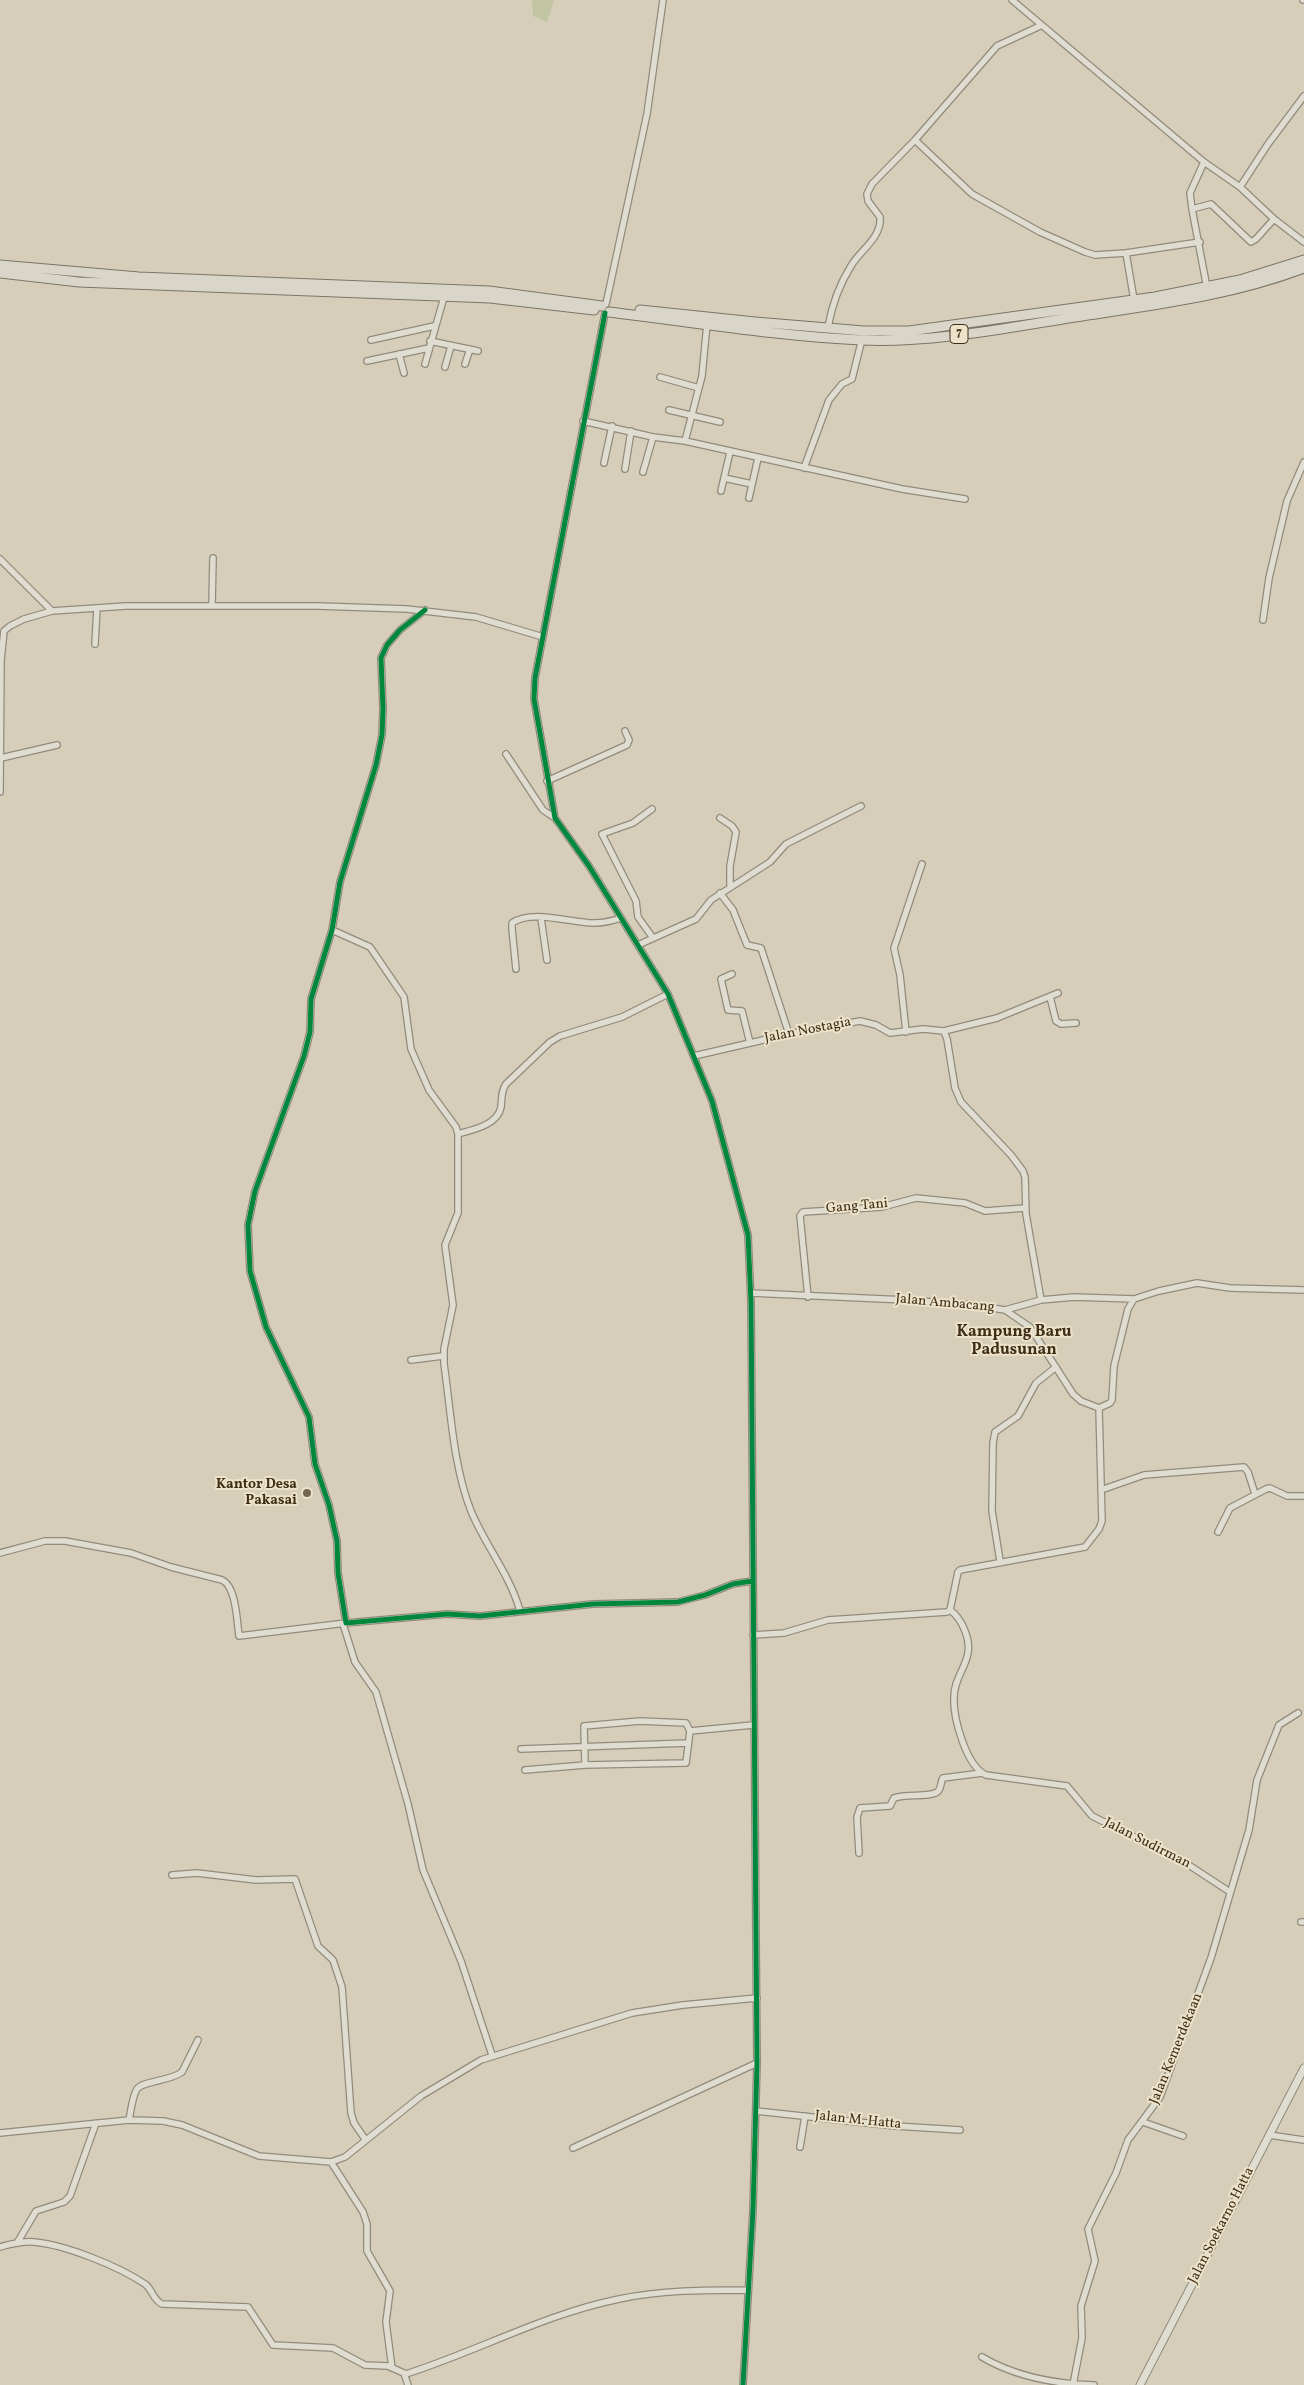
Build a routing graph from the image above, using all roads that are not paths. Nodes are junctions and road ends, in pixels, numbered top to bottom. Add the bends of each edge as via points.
1 (663, 0) edge
2 (1012, 0) edge
3 (1040, 26) junction
4 (1304, 96) edge
5 (915, 140) junction
6 (1204, 162) junction
7 (1240, 187) junction
8 (1192, 209) junction
9 (1274, 218) junction
10 (1200, 242) junction
11 (1304, 242) edge
12 (1126, 253) junction
13 (1304, 260) edge
14 (0, 265) edge
15 (1304, 268) edge
16 (0, 273) edge
17 (1241, 284) junction
18 (231, 285) junction
19 (1207, 288) junction
20 (465, 294) junction
21 (444, 297) junction
22 (1134, 300) junction
23 (606, 309) junction
24 (1027, 320) junction
25 (707, 324) junction
26 (434, 326) junction
27 (828, 327) junction
28 (863, 336) junction
29 (371, 340) dead end
30 (430, 341) junction
31 (451, 346) junction
32 (429, 348) junction
33 (470, 349) junction
34 (478, 351) dead end
35 (400, 354) junction
36 (368, 361) dead end
37 (425, 364) dead end
38 (465, 364) dead end
39 (445, 367) dead end
40 (404, 373) dead end
41 (660, 377) dead end
42 (699, 388) junction
43 (669, 410) dead end
44 (691, 416) junction
45 (584, 421) junction
46 (720, 422) dead end
47 (612, 426) junction
48 (631, 431) junction
49 (652, 437) junction
50 (685, 441) junction
51 (730, 452) junction
52 (758, 458) junction
53 (604, 462) dead end
54 (1304, 462) edge
55 (804, 468) junction
56 (625, 469) dead end
57 (643, 472) dead end
58 (724, 478) junction
59 (752, 484) junction
60 (721, 491) dead end
61 (749, 498) dead end
62 (965, 499) dead end
63 (213, 558) dead end
64 (0, 559) edge
65 (212, 605) junction
66 (97, 608) junction
67 (425, 610) junction
68 (52, 611) junction
69 (1263, 620) dead end
70 (543, 637) junction
71 (95, 644) dead end
72 (0, 721) edge
73 (625, 731) dead end
74 (57, 745) dead end
75 (506, 754) dead end
76 (1, 758) edge
77 (547, 781) junction
78 (0, 786) edge
79 (0, 792) edge
80 (862, 806) dead end
81 (652, 809) dead end
82 (554, 818) junction
83 (720, 818) dead end
84 (922, 864) dead end
85 (730, 887) junction
86 (720, 893) junction
87 (541, 918) junction
88 (621, 918) junction
89 (332, 930) junction
90 (653, 938) junction
91 (638, 945) junction
92 (547, 960) dead end
93 (516, 969) dead end
94 (732, 974) dead end
95 (1058, 993) dead end
96 (668, 994) junction
97 (1050, 996) junction
98 (1076, 1023) dead end
99 (944, 1031) junction
100 (906, 1032) junction
101 (788, 1034) junction
102 (750, 1043) junction
103 (694, 1056) junction
104 (458, 1134) junction
105 (1025, 1208) junction
106 (1304, 1290) edge
107 (751, 1293) junction
108 (808, 1297) junction
109 (1134, 1299) junction
110 (1041, 1300) junction
111 (1005, 1310) junction
112 (443, 1356) junction
113 (411, 1360) dead end
114 (1056, 1368) junction
115 (1099, 1408) junction
116 (1101, 1490) junction
117 (1255, 1494) junction
118 (1304, 1496) edge
119 (1218, 1532) dead end
120 (0, 1553) edge
121 (1000, 1561) junction
122 (752, 1581) junction
123 (950, 1610) junction
124 (520, 1611) junction
125 (344, 1624) junction
126 (753, 1635) junction
127 (1298, 1713) dead end
128 (753, 1725) junction
129 (690, 1731) junction
130 (688, 1743) junction
131 (584, 1747) junction
132 (521, 1749) dead end
133 (585, 1765) junction
134 (525, 1770) dead end
135 (982, 1773) junction
136 (859, 1854) dead end
137 (172, 1875) dead end
138 (1230, 1892) junction
139 (757, 1998) junction
140 (198, 2040) dead end
141 (492, 2056) junction
142 (756, 2063) junction
143 (1304, 2068) edge
144 (756, 2111) junction
145 (805, 2116) junction
146 (129, 2120) junction
147 (1143, 2122) junction
148 (96, 2123) junction
149 (960, 2130) dead end
150 (0, 2133) edge
151 (1269, 2135) junction
152 (1183, 2136) dead end
153 (365, 2139) junction
154 (1304, 2140) edge
155 (800, 2147) dead end
156 (572, 2148) dead end
157 (332, 2162) junction
158 (17, 2243) junction
159 (0, 2247) edge
160 (748, 2290) junction
161 (982, 2357) dead end
162 (392, 2368) junction
163 (404, 2373) junction
164 (408, 2385) edge
165 (743, 2385) edge
166 (1073, 2385) edge
167 (1094, 2385) edge
168 (1140, 2385) edge

1 - 23 street via 647,114
2 - 3 street
3 - 5 street via 997,46
3 - 6 street
4 - 7 street
5 - 12 street via 965,189 1040,232 1092,255
5 - 27 street via 868,191 869,204 880,217 879,231 848,270 836,295
6 - 7 street
6 - 8 street via 1190,193
7 - 9 street
8 - 9 street via 1211,204 1251,242
8 - 10 street
9 - 11 street
10 - 12 street
10 - 19 street
12 - 22 street
13 - 17 highway, 7
14 - 18 highway
15 - 17 highway, 7
16 - 18 highway via 59,281
17 - 19 highway, 7
17 - 24 highway, 7 via 1199,298
18 - 20 highway
18 - 21 highway
19 - 22 highway, 7
20 - 21 highway
20 - 23 highway via 527,294
21 - 26 street
22 - 24 highway, 7
23 - 25 highway, 7
23 - 27 highway, 7
23 - 45 street
24 - 28 highway, 7
25 - 28 highway, 7 via 788,334
25 - 42 street
26 - 29 street
26 - 30 street
27 - 28 highway, 7
28 - 55 street via 852,379 842,384 829,400
30 - 31 street
30 - 32 street
31 - 33 street
31 - 39 street
32 - 35 street
32 - 37 street
33 - 34 street
33 - 38 street
35 - 36 street
35 - 40 street
41 - 42 street
42 - 44 street
43 - 44 street
44 - 46 street
44 - 50 street
45 - 47 street
45 - 70 street
47 - 48 street
47 - 53 street
48 - 49 street
48 - 56 street
49 - 50 street
49 - 57 street
50 - 51 street
51 - 52 street
51 - 58 street
52 - 55 street
52 - 59 street
54 - 69 street via 1286,501
55 - 62 street
58 - 59 street
58 - 60 street
59 - 61 street
63 - 65 street
64 - 68 street
65 - 66 street
65 - 67 street
66 - 68 street
66 - 71 street
67 - 70 street via 476,617
67 - 89 street via 387,644 381,658 383,709 380,748 340,882
68 - 72 street via 24,619 4,631
70 - 77 street via 534,700
72 - 76 street
73 - 77 street via 628,745
74 - 76 street
75 - 82 street via 543,810
76 - 78 street
77 - 82 street
78 - 79 street
80 - 85 street via 786,844 770,862
81 - 90 street via 633,823 602,834 636,901 638,917
82 - 88 street
83 - 85 street via 736,832
84 - 100 street via 894,948
85 - 86 street
86 - 90 street via 696,919
86 - 101 street via 733,910 747,945 761,948
87 - 88 street via 592,923
87 - 92 street
87 - 93 street via 521,918 512,923
88 - 91 street
89 - 104 street via 370,947 404,996 411,1049 430,1090
89 - 125 street via 311,999 310,1032 304,1056 252,1198 248,1225 250,1271 266,1327 309,1417 315,1464 337,1541
90 - 91 street
91 - 96 street
94 - 102 street via 721,979 728,1010 742,1011
95 - 97 street, Jalan Nostagia
96 - 103 street
96 - 104 street via 622,1017 550,1042 506,1084 496,1117 478,1128
97 - 98 street via 1056,1021
97 - 99 street, Jalan Nostagia via 997,1018
99 - 100 street, Jalan Nostagia via 923,1029
99 - 105 street via 957,1094 966,1110 1023,1171
100 - 101 street, Jalan Nostagia via 890,1033 860,1021
101 - 102 street, Jalan Nostagia
102 - 103 street, Jalan Nostagia
103 - 107 street via 714,1109 748,1234
104 - 112 street via 458,1213 445,1246 453,1305
105 - 108 street, Gang Tani via 985,1211 965,1203 916,1198 882,1207 803,1212 800,1216
105 - 110 street
106 - 109 street via 1230,1288 1198,1283
107 - 108 street, Jalan Ambacang
107 - 122 street
108 - 111 street, Jalan Ambacang via 906,1300 981,1305
109 - 110 street
109 - 115 street via 1128,1309 1114,1366 1112,1400
110 - 111 street
111 - 114 street, Jalan Ambacang via 1030,1327
112 - 113 street
112 - 124 street via 459,1471 465,1492
114 - 115 street, Jalan Ambacang via 1077,1398
114 - 121 street via 1036,1383 1018,1416 996,1432 992,1511
115 - 116 street
116 - 117 street via 1144,1475 1244,1467
116 - 121 street via 1102,1525 1085,1547
117 - 118 street via 1268,1488 1290,1496
117 - 119 street via 1230,1508
120 - 125 street via 45,1542 65,1541 131,1553 222,1580 232,1590 239,1636
121 - 123 street via 967,1567 958,1572
122 - 124 street via 678,1602 593,1604
122 - 126 street
123 - 126 street via 828,1620 784,1633
123 - 135 street via 963,1627 969,1649 954,1700 964,1749
124 - 125 street
125 - 141 street via 355,1662 376,1692 423,1870 461,1961
126 - 128 street
127 - 138 street, Jalan Kemerdekaan via 1279,1725 1262,1766 1249,1830
128 - 129 street
128 - 139 street
129 - 130 street
129 - 131 street via 686,1723 584,1726
130 - 131 street
130 - 133 street via 686,1763
131 - 132 street
131 - 133 street
133 - 134 street
135 - 136 street, Jalan Sudirman via 943,1778 940,1790 935,1794 905,1795 894,1798 890,1806 860,1808 857,1817
135 - 138 street, Jalan Sudirman via 1067,1786 1092,1816 1181,1860
137 - 153 street via 197,1873 256,1880 295,1879 318,1946 331,1958 342,1987 351,2113
138 - 147 street, Jalan Kemerdekaan via 1203,1984 1160,2098
139 - 141 street via 632,2013
139 - 142 street
140 - 146 street via 178,2076 137,2089
141 - 153 street via 470,2065 422,2096
142 - 144 street
142 - 156 street
143 - 151 street, Jalan Soekarno Hatta
144 - 145 street, Jalan M. Hatta
144 - 160 street
145 - 149 street, Jalan M. Hatta
145 - 155 street
146 - 148 street
146 - 157 street via 172,2122 259,2156
147 - 152 street
147 - 166 street, Jalan Kemerdekaan via 1128,2140 1116,2173 1088,2229 1095,2261 1081,2306 1082,2338
148 - 150 street
148 - 158 street via 70,2196 64,2202 36,2211
151 - 154 street
151 - 168 street, Jalan Soekarno Hatta
153 - 157 street via 345,2157
157 - 162 street via 363,2212 367,2224 367,2251 390,2291 386,2322
158 - 159 street
158 - 162 street via 48,2244 87,2256 145,2284 155,2300 162,2304 246,2306 273,2345 332,2348 365,2365
160 - 163 street via 662,2292 618,2299 512,2333
160 - 165 street
161 - 166 street via 1008,2371
162 - 163 street
163 - 164 street
166 - 167 street

